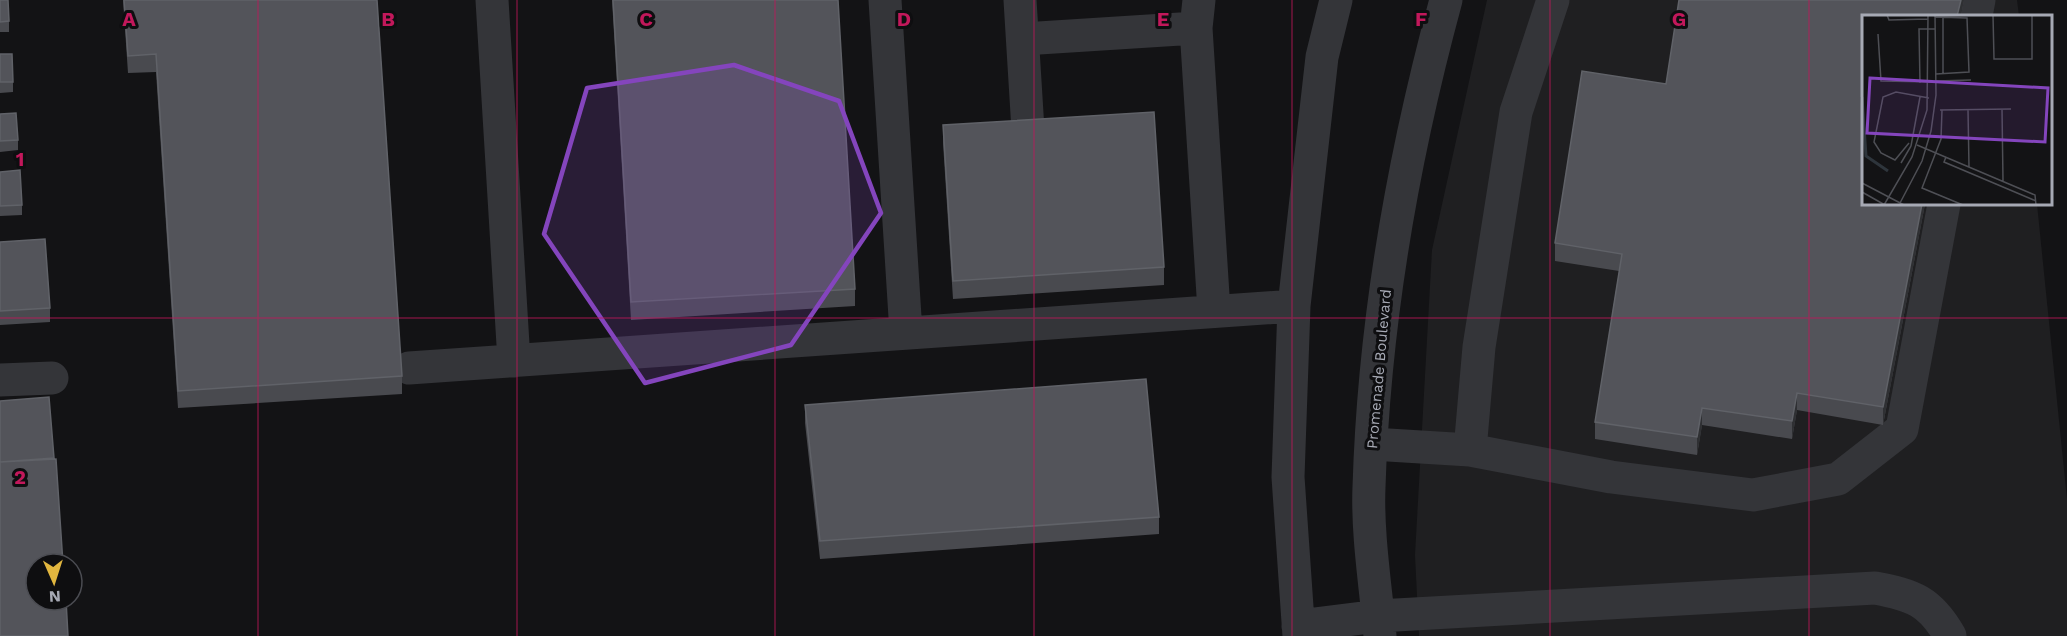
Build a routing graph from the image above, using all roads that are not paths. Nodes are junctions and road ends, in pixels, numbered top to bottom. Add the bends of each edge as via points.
1 (492, 0) edge
2 (885, 0) edge
3 (1020, 0) edge
4 (1336, 0) edge
5 (1446, 0) edge
6 (1553, 0) edge
7 (1979, 0) edge
8 (1197, 14) edge
9 (1976, 15) edge
10 (1023, 39) junction
11 (1028, 130) edge
12 (1944, 206) edge
13 (1294, 306) junction
14 (1214, 311) junction
15 (906, 333) junction
16 (514, 360) junction
17 (409, 368) dead end
18 (52, 378) dead end
19 (0, 380) edge
20 (1372, 444) junction
21 (1470, 450) junction
22 (1478, 623) edge
23 (1379, 626) edge
24 (1299, 631) edge
25 (1950, 636) edge

1 - 16 street
2 - 15 street
3 - 10 street
4 - 13 street via 1322,57
5 - 20 street, Promenade Boulevard via 1427,70 1383,303
6 - 21 street via 1516,112 1479,347
7 - 9 street
8 - 10 street
8 - 14 street
10 - 11 street
12 - 21 street via 1902,429 1838,479 1753,495 1611,477
13 - 14 street
13 - 24 street via 1288,477
14 - 15 street
15 - 16 street
16 - 17 street
18 - 19 street
20 - 21 street
20 - 23 street, Promenade Boulevard via 1368,489
22 - 23 street
22 - 25 street via 1875,588 1908,594 1935,612
23 - 24 street

